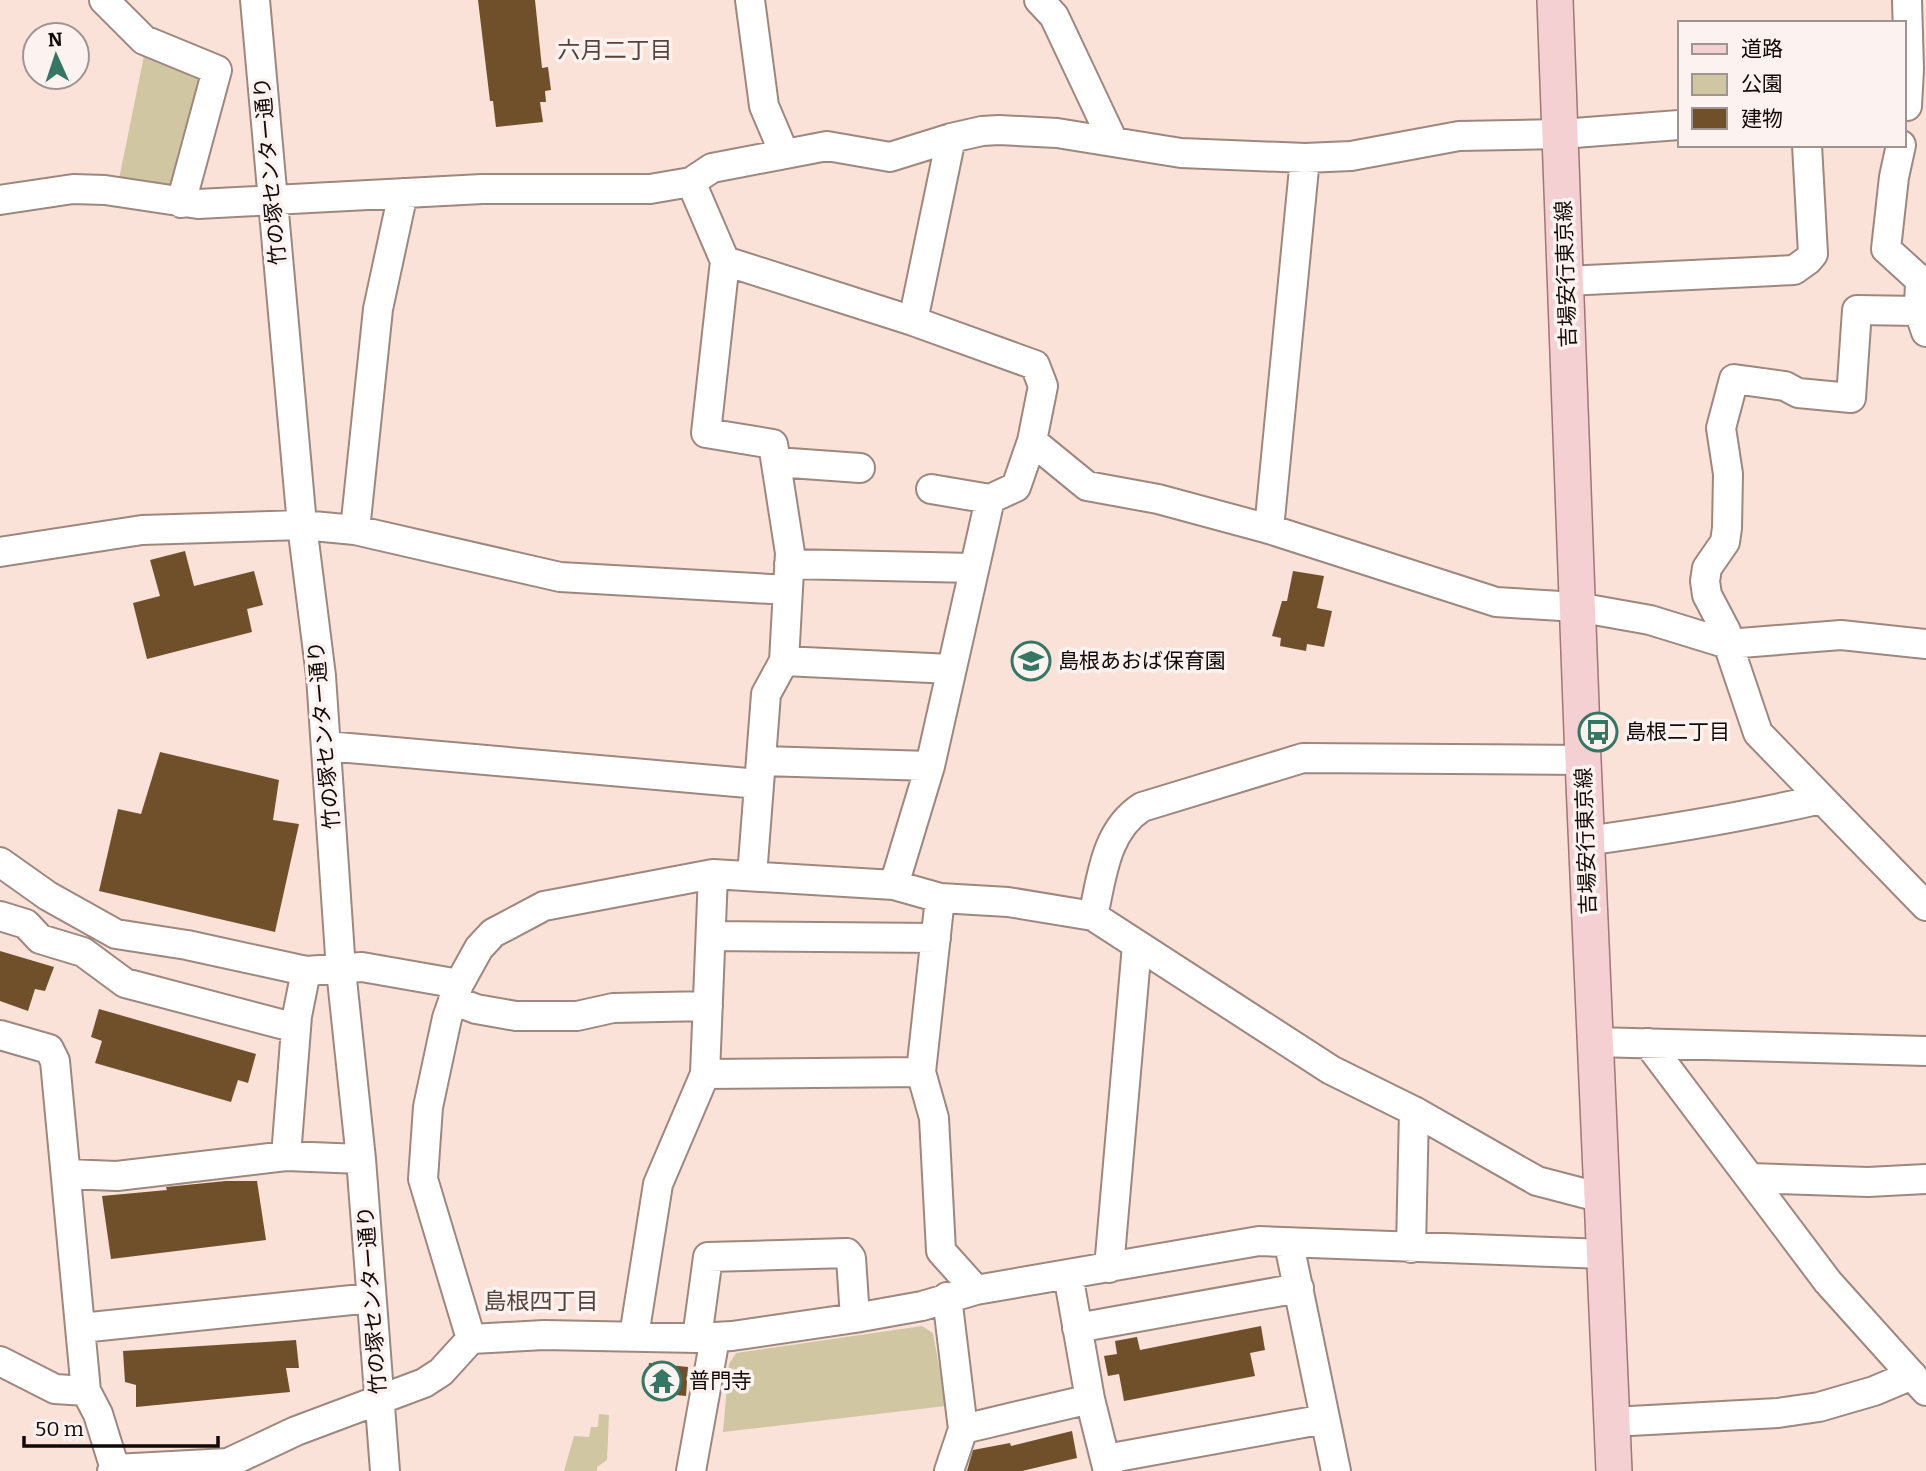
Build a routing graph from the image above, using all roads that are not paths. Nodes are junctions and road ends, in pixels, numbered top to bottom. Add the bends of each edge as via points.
1 (104, 0) edge
2 (255, 0) edge
3 (750, 0) edge
4 (1039, 0) edge
5 (1555, 0) edge
6 (1908, 0) edge
7 (1910, 112) edge
8 (1678, 125) edge
9 (1561, 134) junction
10 (951, 138) junction
11 (1113, 141) junction
12 (1807, 147) edge
13 (1901, 147) edge
14 (784, 153) junction
15 (1305, 158) junction
16 (691, 182) junction
17 (403, 193) junction
18 (0, 200) edge
19 (272, 200) junction
20 (181, 203) junction
21 (726, 261) junction
22 (1566, 281) junction
23 (913, 321) junction
24 (1922, 322) edge
25 (1032, 441) junction
26 (776, 462) junction
27 (860, 468) dead end
28 (931, 489) dead end
29 (990, 499) junction
30 (302, 525) junction
31 (1269, 529) junction
32 (355, 530) junction
33 (0, 552) edge
34 (974, 568) junction
35 (789, 577) junction
36 (1577, 607) junction
37 (1925, 640) edge
38 (1728, 643) junction
39 (784, 661) junction
40 (951, 669) junction
41 (326, 746) junction
42 (1583, 760) junction
43 (930, 766) junction
44 (760, 773) junction
45 (1821, 799) junction
46 (1586, 841) junction
47 (0, 862) edge
48 (713, 874) junction
49 (752, 876) junction
50 (894, 885) junction
51 (940, 898) junction
52 (1926, 906) edge
53 (0, 916) edge
54 (1093, 916) junction
55 (711, 936) junction
56 (936, 938) junction
57 (1137, 945) junction
58 (341, 970) junction
59 (306, 971) junction
60 (456, 992) junction
61 (708, 1006) junction
62 (296, 1028) junction
63 (0, 1035) edge
64 (1595, 1042) junction
65 (1648, 1043) junction
66 (1926, 1051) edge
67 (921, 1072) junction
68 (705, 1074) junction
69 (1414, 1111) junction
70 (286, 1156) junction
71 (361, 1159) junction
72 (66, 1174) junction
73 (1751, 1178) junction
74 (1926, 1179) edge
75 (1602, 1198) junction
76 (1289, 1244) junction
77 (1411, 1248) junction
78 (1605, 1254) junction
79 (1109, 1268) junction
80 (1068, 1275) junction
81 (1299, 1288) junction
82 (976, 1290) junction
83 (947, 1297) junction
84 (371, 1298) junction
85 (855, 1318) junction
86 (80, 1328) junction
87 (1077, 1328) junction
88 (634, 1336) junction
89 (706, 1338) junction
90 (471, 1339) junction
91 (0, 1361) edge
92 (1919, 1383) edge
93 (86, 1391) junction
94 (1090, 1399) junction
95 (379, 1401) junction
96 (1325, 1419) junction
97 (1612, 1422) junction
98 (963, 1429) junction
99 (1107, 1465) edge
100 (228, 1467) edge
101 (113, 1470) edge
102 (385, 1471) edge
103 (691, 1471) edge
104 (949, 1471) edge
105 (1336, 1471) edge
106 (1614, 1471) edge

1 - 20 street via 144,40 217,70
2 - 19 street, 竹の塚センター通り
3 - 14 street via 764,106
4 - 11 street via 1055,16
5 - 9 main road, 吉場安行東京線
6 - 7 street
8 - 9 street
9 - 15 street via 1459,136 1351,156
9 - 22 main road, 吉場安行東京線
10 - 11 street via 999,130
10 - 14 street via 890,157 827,146
10 - 23 street
11 - 15 street via 1181,153
12 - 22 street via 1813,254 1794,270
13 - 24 street via 1886,249 1920,280
14 - 16 street via 712,167
15 - 31 street
16 - 17 street via 650,189 495,188
16 - 21 street
17 - 19 street
17 - 32 street via 378,309
18 - 20 street via 73,189
19 - 20 street
19 - 30 street, 竹の塚センター通り
21 - 23 street
21 - 26 street via 706,433 773,444
22 - 36 main road, 吉場安行東京線
23 - 25 street via 1035,365 1043,386
24 - 38 street via 1857,310 1851,398 1798,393 1784,386 1734,379 1721,428 1728,474 1725,542 1707,568 1705,581
25 - 29 street via 1016,487
25 - 31 street via 1087,486 1158,499
26 - 27 street
26 - 35 street via 790,553
28 - 29 street
29 - 34 street
30 - 32 street
30 - 33 street via 142,530
30 - 41 street, 竹の塚センター通り
31 - 36 street via 1496,602
32 - 35 street via 561,577
34 - 35 street
34 - 40 street
35 - 39 street
36 - 38 street
36 - 42 main road, 吉場安行東京線
37 - 38 street via 1841,635
38 - 45 street via 1758,733
39 - 40 street
39 - 44 street via 766,694
40 - 43 street
41 - 44 street
41 - 58 street, 竹の塚センター通り
42 - 46 main road, 吉場安行東京線
42 - 54 street via 1303,758 1142,807 1117,831
43 - 44 street
43 - 50 street
44 - 49 street
45 - 46 street via 1685,827
45 - 52 street
46 - 64 main road, 吉場安行東京線
47 - 59 street via 48,896 116,934
48 - 49 street
48 - 55 street
48 - 60 street via 544,906 493,933 479,948
49 - 50 street
50 - 51 street
51 - 54 street via 1008,902
51 - 56 street
53 - 62 street via 26,924 40,939 83,952 125,983
54 - 57 street
55 - 56 street
55 - 61 street
56 - 67 street
57 - 69 street via 1331,1070
57 - 79 street
58 - 59 street
58 - 60 street via 362,967
58 - 71 street, 竹の塚センター通り
59 - 62 street
60 - 61 street via 476,1009 516,1016
60 - 90 street via 428,1107 423,1179
61 - 68 street
62 - 70 street
63 - 72 street via 49,1049 55,1061
64 - 65 street
64 - 75 main road, 吉場安行東京線
65 - 66 street
65 - 73 street
67 - 68 street
67 - 82 street via 934,1118 942,1251
68 - 88 street via 658,1184
69 - 75 street via 1537,1181
69 - 77 street
70 - 71 street
70 - 72 street via 117,1176
71 - 84 street, 竹の塚センター通り
72 - 86 street
73 - 74 street
73 - 92 street via 1828,1282
75 - 78 main road, 吉場安行東京線
76 - 77 street
76 - 79 street via 1259,1241
76 - 81 street
77 - 78 street
78 - 97 main road, 吉場安行東京線
79 - 80 street
80 - 82 street
80 - 87 street
81 - 87 street
81 - 96 street
82 - 83 street
83 - 85 street
83 - 98 street
84 - 86 street
84 - 95 street, 竹の塚センター通り
85 - 89 street
85 - 89 street via 851,1258 846,1253 708,1257
86 - 93 street
87 - 94 street
88 - 89 street
88 - 90 street
89 - 103 street
90 - 95 street via 441,1372
91 - 93 street via 55,1390
92 - 97 street via 1778,1413
93 - 101 street via 98,1414
94 - 98 street
94 - 99 street
95 - 100 street via 296,1431
95 - 102 street, 竹の塚センター通り
96 - 99 street
96 - 105 street
97 - 106 main road, 吉場安行東京線
98 - 104 street
100 - 101 street

